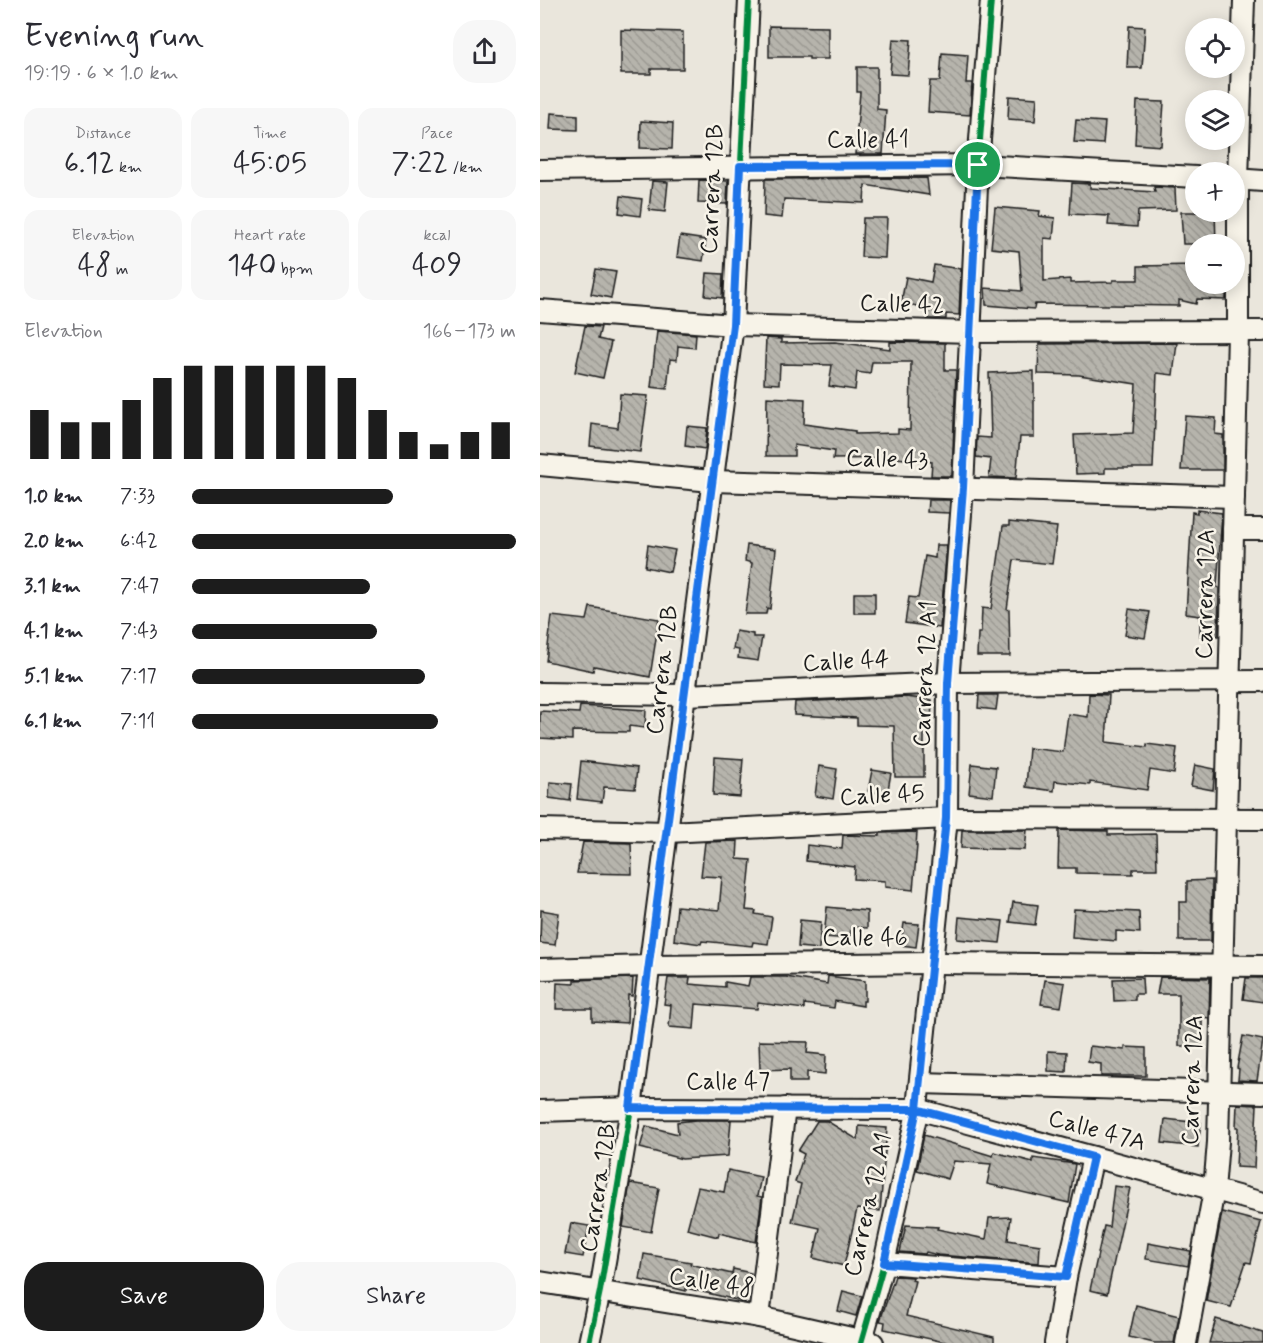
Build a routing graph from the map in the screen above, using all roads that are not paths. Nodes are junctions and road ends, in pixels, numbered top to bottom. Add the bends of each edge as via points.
1 (748, 0) edge
2 (991, 0) edge
3 (1244, 0) edge
4 (1237, 162) edge
5 (978, 165) junction
6 (740, 166) junction
7 (540, 170) edge
8 (1185, 176) edge
9 (1245, 180) edge
10 (1263, 181) edge
11 (1237, 222) edge
12 (540, 310) edge
13 (733, 325) junction
14 (1263, 331) edge
15 (971, 332) junction
16 (1238, 333) junction
17 (540, 465) edge
18 (712, 481) junction
19 (963, 488) junction
20 (1234, 497) junction
21 (1233, 529) junction
22 (1263, 529) edge
23 (1229, 680) junction
24 (1263, 681) edge
25 (948, 683) junction
26 (540, 693) edge
27 (686, 695) junction
28 (946, 818) junction
29 (1226, 819) junction
30 (1263, 819) edge
31 (540, 829) edge
32 (668, 832) junction
33 (932, 963) junction
34 (650, 966) junction
35 (1222, 966) junction
36 (1263, 966) edge
37 (540, 969) edge
38 (920, 1083) junction
39 (1219, 1092) junction
40 (1263, 1093) edge
41 (630, 1108) junction
42 (785, 1108) junction
43 (917, 1109) junction
44 (540, 1111) edge
45 (1093, 1157) junction
46 (1214, 1190) junction
47 (1263, 1203) edge
48 (884, 1263) junction
49 (1066, 1277) junction
50 (540, 1282) edge
51 (600, 1291) junction
52 (759, 1317) junction
53 (866, 1342) edge
54 (589, 1343) edge
55 (1055, 1343) edge
56 (1186, 1343) edge

1 - 6 street, Carrera 12B
2 - 5 street, Carrera 12 A1
3 - 4 street, Carrera 12A
5 - 6 street, Calle 41
5 - 8 street, Calle 41
5 - 15 street, Carrera 12 A1
6 - 7 street, Calle 41
6 - 13 street, Carrera 12B
9 - 10 street
11 - 16 street, Carrera 12A
12 - 13 street, Calle 42
13 - 15 street, Calle 42
13 - 18 street, Carrera 12B
14 - 16 street, Calle 42
15 - 16 street, Calle 42
15 - 19 street, Carrera 12 A1
16 - 20 street, Carrera 12A
17 - 18 street, Calle 43
18 - 19 street, Calle 43
18 - 27 street, Carrera 12B
19 - 20 street, Calle 43
19 - 25 street, Carrera 12 A1
20 - 21 street, Carrera 12A
21 - 22 street
21 - 23 street, Carrera 12A
23 - 24 street, Calle 44
23 - 25 street, Calle 44
23 - 29 street, Carrera 12A
25 - 27 street, Calle 44
25 - 28 street, Carrera 12 A1
26 - 27 street, Calle 44
27 - 32 street, Carrera 12B
28 - 29 street, Calle 45
28 - 32 street, Calle 45
28 - 33 street, Carrera 12 A1
29 - 30 street, Calle 45
29 - 35 street, Carrera 12A
31 - 32 street, Calle 45
32 - 34 street, Carrera 12B
33 - 34 street, Calle 46
33 - 35 street, Calle 46
33 - 38 street, Carrera 12 A1
34 - 37 street, Calle 46
34 - 41 street, Carrera 12B
35 - 36 street, Calle 46
35 - 39 street, Carrera 12A
38 - 39 street
38 - 43 street, Carrera 12 A1
39 - 40 street
39 - 46 street, Carrera 12A
41 - 42 street, Calle 47
41 - 44 street, Calle 47
41 - 51 street, Carrera 12B
42 - 43 street, Calle 47
42 - 52 street
43 - 45 street, Calle 47A
43 - 48 street, Carrera 12 A1
45 - 46 street, Calle 47A
45 - 49 street
46 - 47 street, Calle 47A
46 - 56 street, Carrera 12A
48 - 49 street
48 - 53 street, Carrera 12 A1
49 - 55 street
50 - 51 street, Calle 48
51 - 52 street, Calle 48
51 - 54 street, Carrera 12B
52 - 53 street, Calle 48

